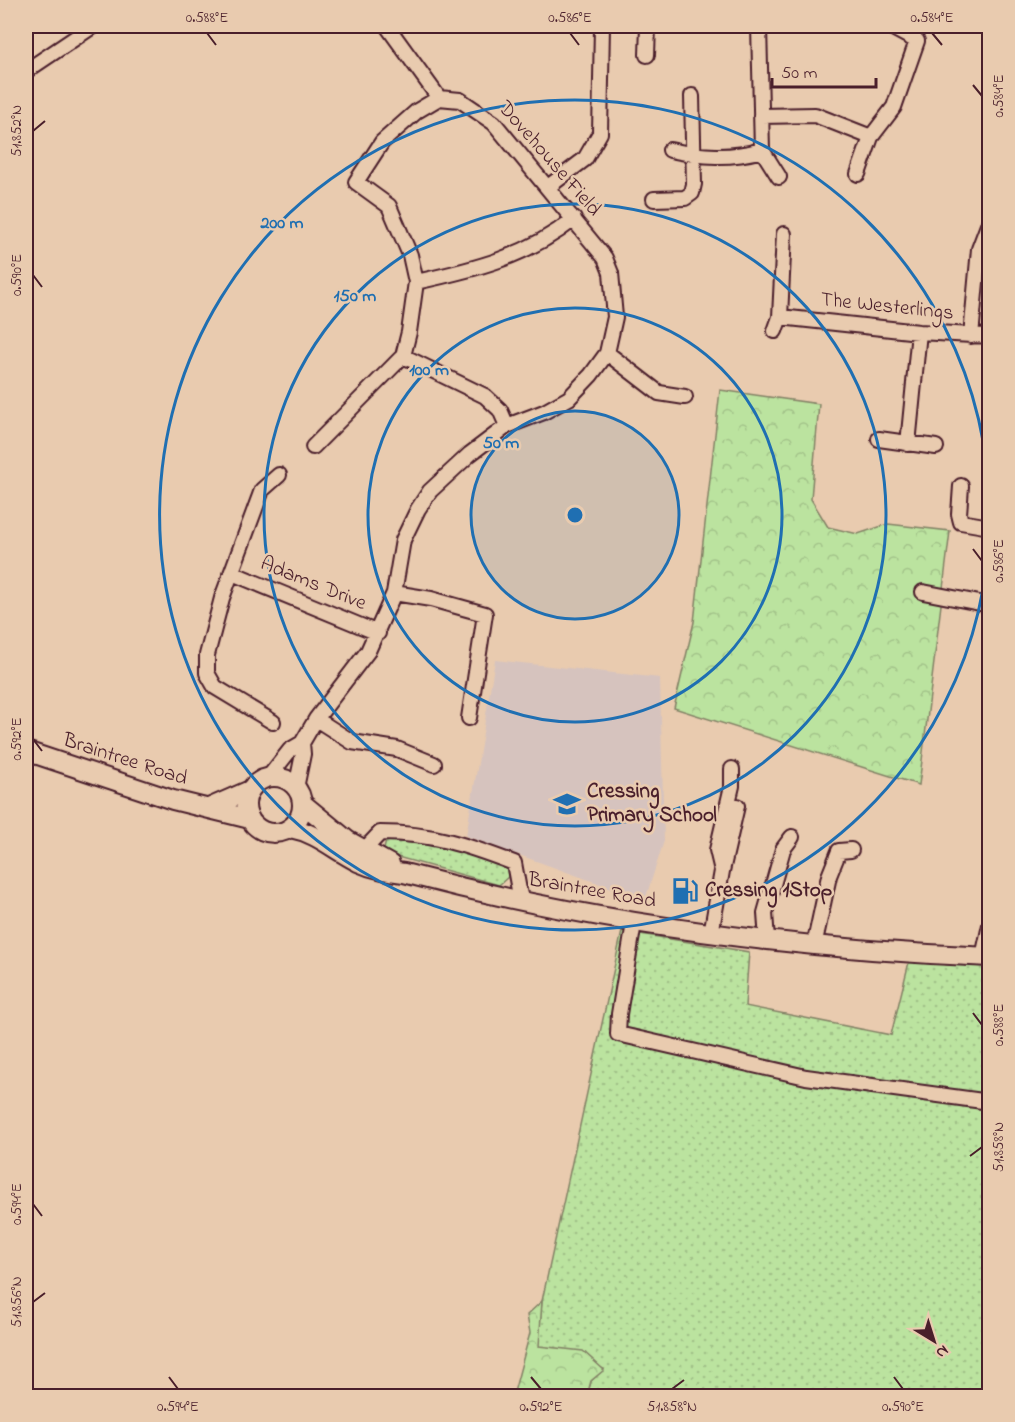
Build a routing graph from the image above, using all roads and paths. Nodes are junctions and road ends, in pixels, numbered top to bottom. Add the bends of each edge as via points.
1 (93, 26) edge
2 (387, 26) edge
3 (602, 26) edge
4 (648, 26) edge
5 (759, 26) edge
6 (889, 26) edge
7 (647, 55) dead end
8 (26, 70) edge
9 (692, 96) dead end
10 (439, 98) junction
11 (762, 116) junction
12 (871, 137) junction
13 (670, 150) dead end
14 (762, 150) junction
15 (693, 155) junction
16 (858, 174) dead end
17 (779, 177) dead end
18 (548, 187) junction
19 (654, 199) dead end
20 (574, 219) junction
21 (990, 220) edge
22 (784, 234) dead end
23 (416, 282) junction
24 (780, 317) junction
25 (775, 332) dead end
26 (919, 332) junction
27 (971, 336) junction
28 (990, 336) edge
29 (607, 353) junction
30 (403, 356) junction
31 (686, 397) dead end
32 (507, 426) junction
33 (879, 439) dead end
34 (909, 444) junction
35 (313, 447) dead end
36 (936, 447) dead end
37 (279, 475) dead end
38 (961, 486) dead end
39 (990, 527) edge
40 (232, 573) junction
41 (923, 592) dead end
42 (394, 593) junction
43 (990, 604) edge
44 (378, 633) junction
45 (469, 718) dead end
46 (316, 719) junction
47 (273, 722) dead end
48 (302, 743) junction
49 (26, 751) edge
50 (434, 764) dead end
51 (732, 769) dead end
52 (268, 778) junction
53 (741, 787) dead end
54 (250, 790) junction
55 (299, 795) junction
56 (211, 807) junction
57 (250, 819) junction
58 (290, 828) junction
59 (792, 837) dead end
60 (851, 849) dead end
61 (364, 850) junction
62 (722, 871) junction
63 (404, 873) junction
64 (521, 901) junction
65 (634, 922) junction
66 (990, 924) edge
67 (711, 934) junction
68 (767, 940) junction
69 (814, 946) junction
70 (986, 957) edge
71 (990, 1102) edge

1 - 8 street
2 - 10 street
3 - 18 street via 600,133 585,159
4 - 7 street
5 - 11 street
6 - 12 street via 917,41 894,107
9 - 15 street
10 - 18 street, Dovehouse Field via 460,100 495,123
10 - 23 street via 417,111 382,142 356,182 389,206 410,255
11 - 12 street via 815,115
11 - 14 street
12 - 16 street
13 - 15 street
14 - 15 street via 738,157
14 - 17 street
15 - 19 street via 692,193 685,198
18 - 20 street, Dovehouse Field
20 - 23 street via 548,239 515,254
20 - 29 street, Dovehouse Field via 598,247 611,273 615,317
21 - 27 street via 979,249
22 - 24 street
23 - 30 street
24 - 25 street
24 - 26 street, The Westerlings
26 - 27 street, The Westerlings
26 - 34 street
27 - 28 street, The Westerlings
29 - 31 street via 659,393
29 - 32 street, Dovehouse Field via 569,398
30 - 32 street via 485,396 500,410
30 - 35 street
32 - 42 street, Dovehouse Field via 441,480 418,509 403,540
33 - 34 street
34 - 36 street
37 - 40 street, Adams Drive via 262,490
38 - 39 street via 961,522
40 - 44 street, Adams Drive
40 - 47 street, Adams Drive via 207,655 207,673 215,687
41 - 43 street
42 - 44 street, Dovehouse Field
42 - 45 street via 485,614
44 - 46 street, Dovehouse Field
46 - 48 street, Dovehouse Field
46 - 50 street via 352,742 397,749
48 - 52 street, Dovehouse Field via 290,750
48 - 55 street, Dovehouse Field
49 - 56 main road, Braintree Road via 173,800
51 - 62 street via 732,786 717,850
52 - 54 main road
52 - 55 main road via 284,779
53 - 62 street
54 - 56 main road
54 - 57 main road via 246,805
55 - 58 main road via 299,818
55 - 61 main road, Braintree Road via 337,833
56 - 57 main road, Braintree Road
57 - 58 main road via 268,832
58 - 63 main road, Braintree Road via 313,834 360,863
59 - 68 street via 783,849 765,913
60 - 69 street via 839,851 829,876
61 - 63 main road, Braintree Road
61 - 64 street via 380,833 408,833 461,843 514,863
62 - 67 street
63 - 64 main road, Braintree Road
64 - 65 main road, Braintree Road
65 - 67 main road, Braintree Road
65 - 71 street via 618,1034 806,1077
66 - 70 street
67 - 68 main road, Braintree Road
68 - 69 main road, Braintree Road
69 - 70 main road, Braintree Road

